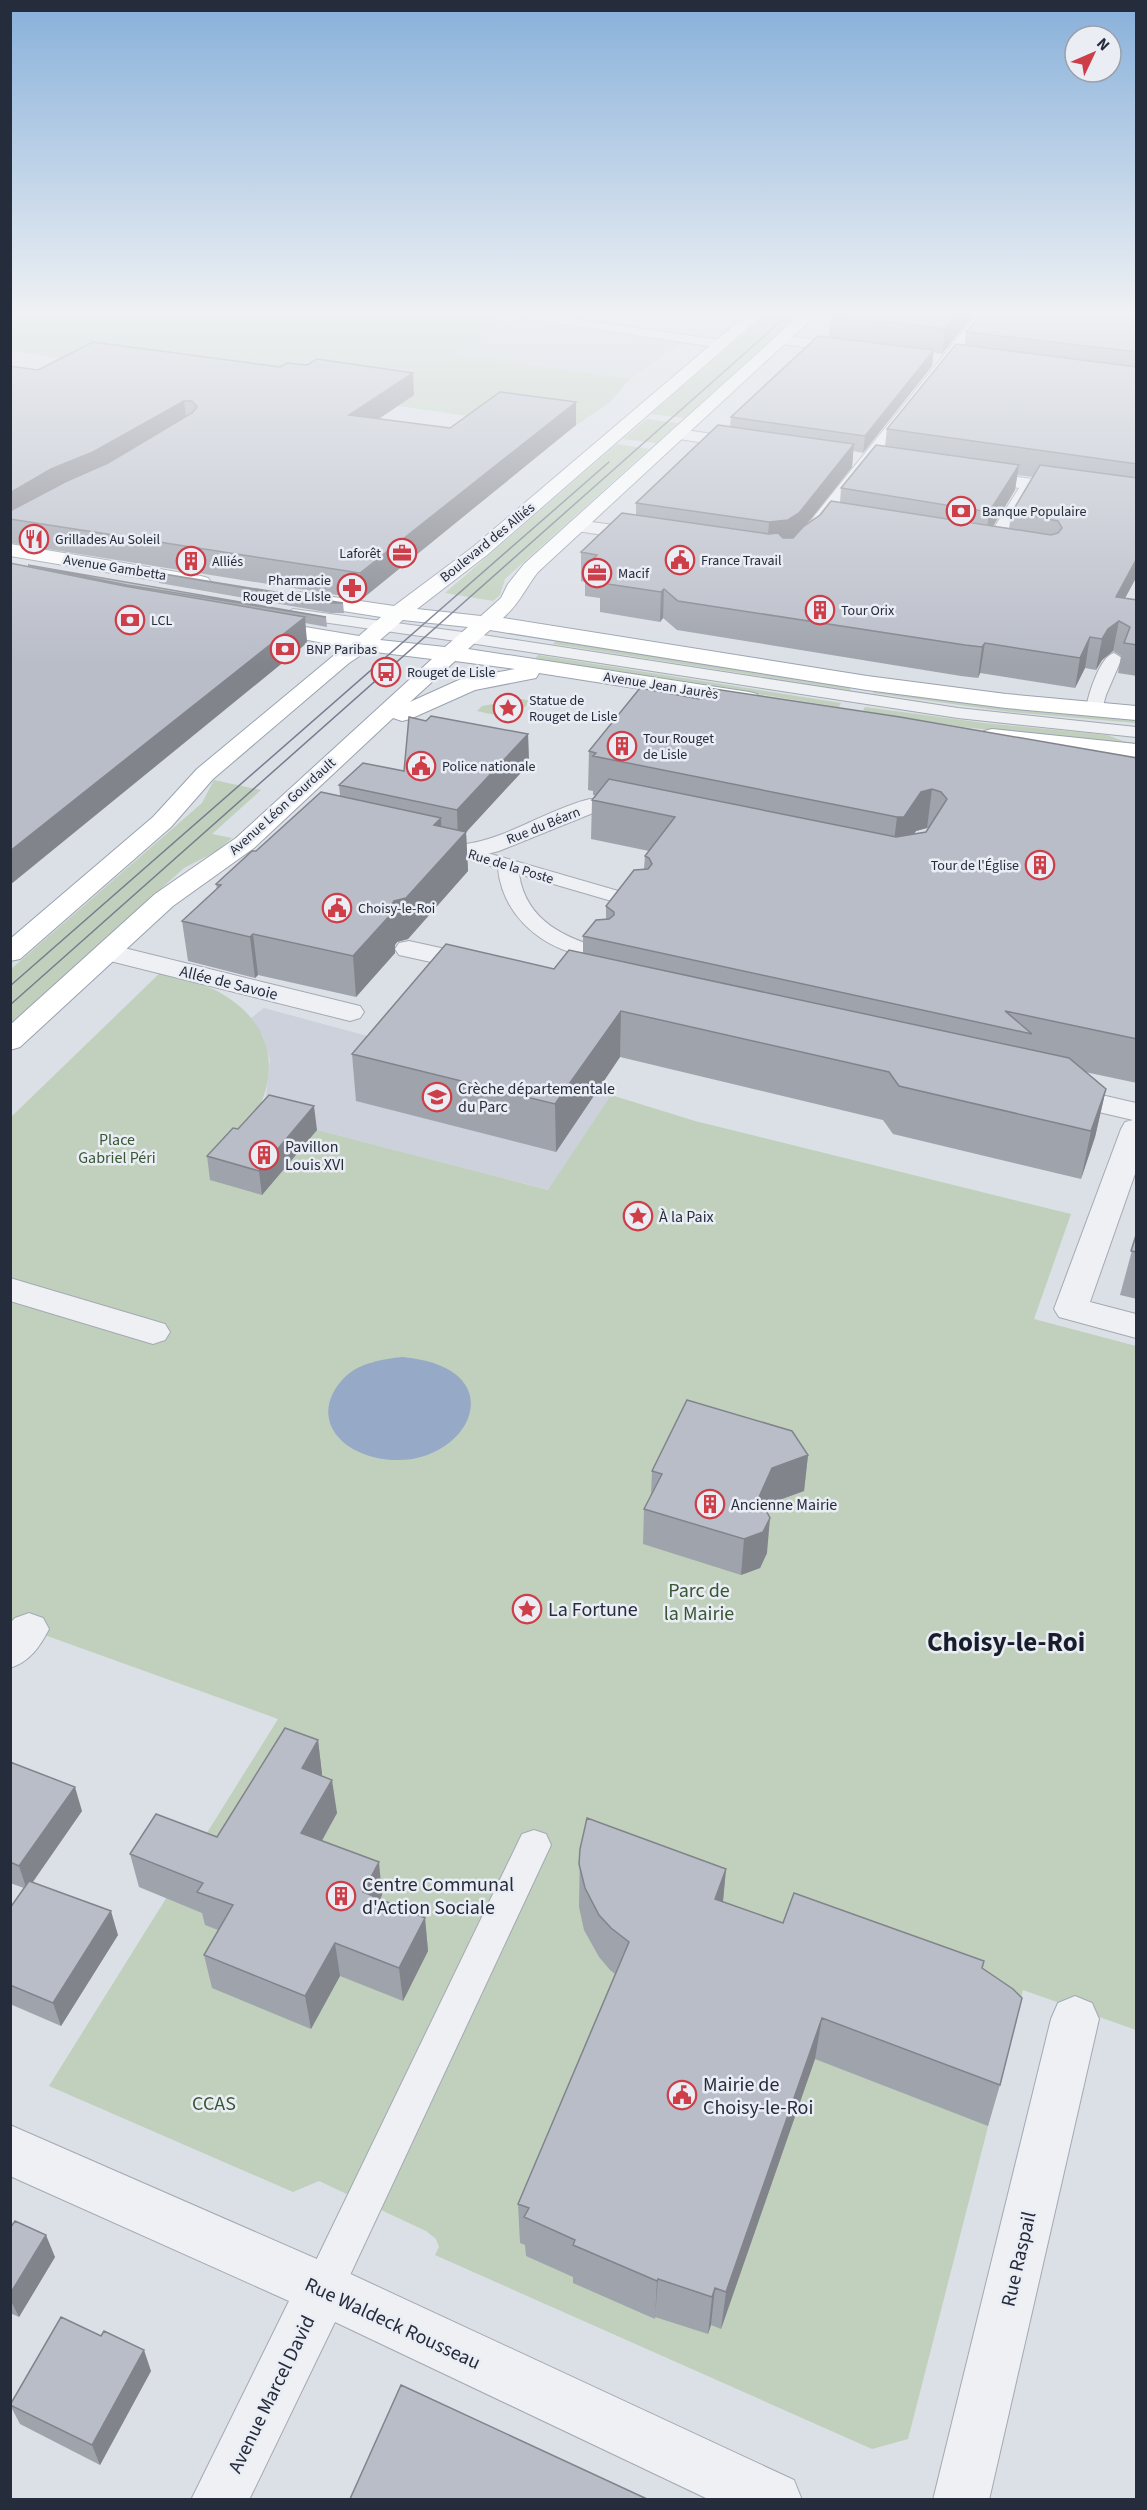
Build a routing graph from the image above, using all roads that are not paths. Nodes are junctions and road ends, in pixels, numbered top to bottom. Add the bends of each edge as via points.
1 (620, 431) edge
2 (681, 431) edge
3 (892, 431) edge
4 (678, 434) junction
5 (765, 447) edge
6 (951, 473) edge
7 (1030, 484) junction
8 (1137, 499) edge
9 (822, 519) junction
10 (844, 523) edge
11 (577, 526) junction
12 (672, 540) edge
13 (969, 543) edge
14 (992, 547) junction
15 (10, 550) edge
16 (796, 550) edge
17 (1014, 550) edge
18 (10, 564) edge
19 (518, 584) junction
20 (222, 585) edge
21 (154, 591) edge
22 (279, 603) joint
23 (398, 613) junction
24 (485, 622) junction
25 (246, 623) edge
26 (372, 635) junction
27 (470, 638) junction
28 (619, 643) junction
29 (451, 655) junction
30 (1114, 658) edge
31 (566, 669) junction
32 (1095, 709) junction
33 (1137, 713) edge
34 (376, 721) junction
35 (1137, 732) edge
36 (1137, 752) edge
37 (278, 811) junction
38 (306, 818) edge
39 (657, 818) edge
40 (405, 839) edge
41 (463, 852) junction
42 (508, 867) junction
43 (639, 903) edge
44 (409, 949) dead end
45 (108, 952) junction
46 (10, 953) edge
47 (601, 954) edge
48 (501, 970) edge
49 (351, 1012) dead end
50 (10, 1041) edge
51 (1032, 1088) edge
52 (1137, 1112) edge
53 (1137, 1129) edge
54 (10, 1289) edge
55 (1137, 1326) edge
56 (153, 1332) dead end
57 (534, 1845) dead end
58 (1075, 2019) dead end
59 (10, 2150) edge
60 (323, 2289) junction
61 (219, 2499) edge
62 (774, 2499) edge
63 (961, 2499) edge

1 - 23 main road, Boulevard des Alliés via 480,551
2 - 4 main road
3 - 9 street
4 - 5 street
4 - 11 main road
6 - 7 street
7 - 8 street
7 - 14 street
9 - 10 street
9 - 16 street via 810,539
11 - 12 street
11 - 19 main road
13 - 14 street
14 - 17 street
15 - 20 main road, Avenue Gambetta
18 - 21 lane, Avenue Gambetta
19 - 24 main road via 510,601
19 - 28 main road via 539,607
22 - 23 main road
22 - 26 lane
23 - 24 main road, Avenue Jean Jaurès
23 - 26 main road, Boulevard des Alliés
24 - 27 main road
24 - 28 main road, Avenue Jean Jaurès
25 - 26 main road
26 - 27 lane, Avenue Jean Jaurès
26 - 29 main road, Avenue Jean Jaurès via 409,651
26 - 46 main road via 205,774 162,822
27 - 29 main road, Avenue Léon Gourdault
27 - 35 lane, Avenue Jean Jaurès via 958,713
28 - 32 main road, Avenue Jean Jaurès via 891,686
29 - 31 main road, Avenue Jean Jaurès
29 - 34 main road, Avenue Léon Gourdault
30 - 32 lane via 1097,695
31 - 34 main road via 468,684 411,712
31 - 36 main road, Avenue Jean Jaurès via 965,734
32 - 33 main road, Avenue Jean Jaurès
34 - 37 main road, Avenue Léon Gourdault
37 - 38 street
37 - 45 main road, Avenue Léon Gourdault via 245,843 164,900
39 - 41 street, Rue du Béarn via 590,806 490,846
40 - 41 street, Rue de la Poste
41 - 42 lane, Rue de la Poste
42 - 43 lane, Rue de la Poste
42 - 47 lane via 510,889 532,921 555,939
44 - 48 street
45 - 49 street, Allée de Savoie
45 - 50 main road, Avenue Léon Gourdault
51 - 52 street
53 - 55 street via 1071,1309
54 - 56 street
57 - 60 lane
58 - 63 street, Rue Raspail
59 - 60 street, Rue Waldeck Rousseau
60 - 61 street, Avenue Marcel David
60 - 62 street, Rue Waldeck Rousseau

